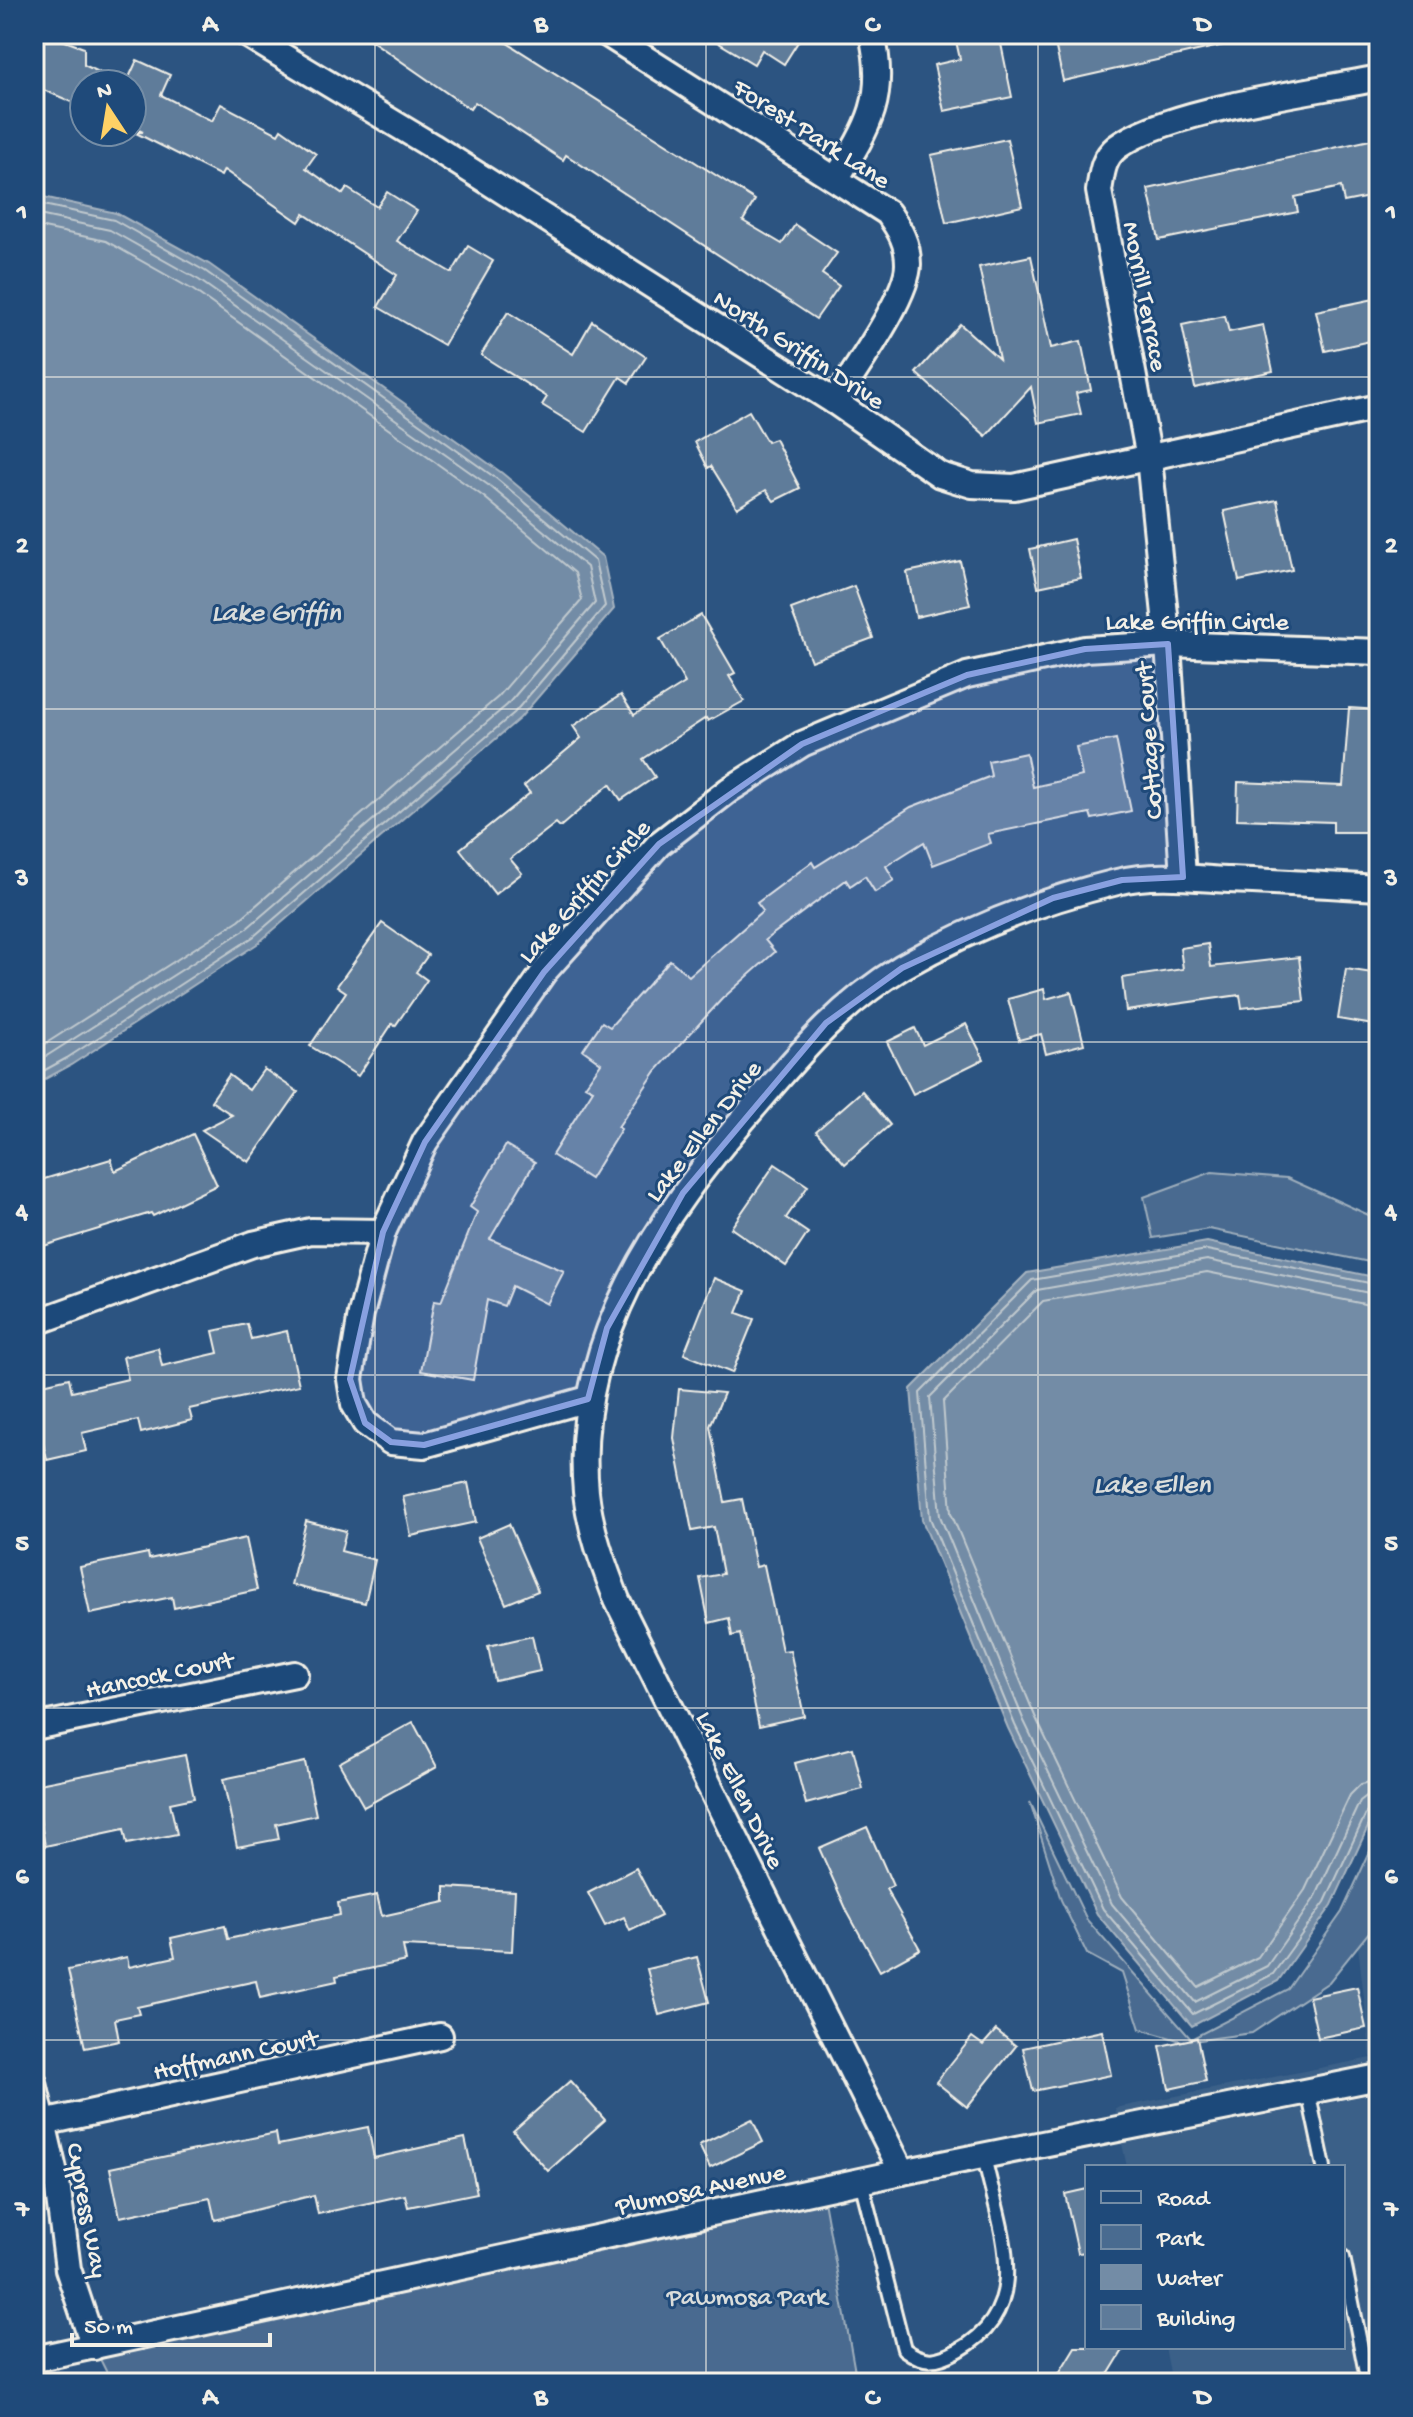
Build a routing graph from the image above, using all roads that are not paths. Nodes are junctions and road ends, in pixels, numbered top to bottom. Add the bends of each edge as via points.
1 (246, 34) edge
2 (607, 34) edge
3 (872, 34) edge
4 (1379, 78) edge
5 (836, 179) junction
6 (835, 402) junction
7 (1379, 407) edge
8 (1149, 458) junction
9 (1168, 644) junction
10 (1379, 652) edge
11 (1183, 877) junction
12 (1379, 888) edge
13 (383, 1232) junction
14 (34, 1323) edge
15 (588, 1399) junction
16 (295, 1674) dead end
17 (34, 1727) edge
18 (440, 2036) dead end
19 (1379, 2077) edge
20 (34, 2083) edge
21 (1308, 2091) junction
22 (43, 2123) junction
23 (984, 2156) junction
24 (1324, 2165) edge
25 (902, 2172) junction
26 (861, 2181) junction
27 (1345, 2266) edge
28 (94, 2347) junction
29 (34, 2359) edge
30 (1371, 2377) edge

1 - 6 street, North Griffin Drive
2 - 5 street, Forest Park Lane
3 - 5 street via 878,96 869,126
4 - 8 street, Morrill Terrace via 1177,119 1115,149 1103,164 1099,191
5 - 6 street, Forest Park Lane via 888,213 904,235 909,266 901,293
6 - 8 street, North Griffin Drive via 940,475 972,485 1014,487
7 - 8 street, North Griffin Drive
8 - 9 street, Cottage Court
9 - 10 street, Lake Griffin Circle
9 - 11 street, Cottage Court
9 - 13 street, Lake Griffin Circle via 1085,649 967,675 802,744 729,790 659,844 544,972 425,1142
11 - 12 street, Lake Ellen Drive
11 - 15 street, Lake Ellen Drive via 1122,880 1053,898 902,968 826,1023 683,1193 607,1328
13 - 14 street via 311,1231 253,1244
13 - 15 street, Lake Griffin Circle via 350,1379 354,1404 365,1423 391,1442 424,1445
15 - 25 street, Lake Ellen Drive via 586,1492 599,1553 617,1600
16 - 17 street, Hancock Court
18 - 22 street, Hoffmann Court
19 - 21 street, Plumosa Avenue
20 - 22 street, Cypress Way
21 - 23 street, Plumosa Avenue
21 - 24 lane
22 - 28 street, Cypress Way via 68,2269
23 - 25 street, Plumosa Avenue
23 - 26 lane via 1005,2256 1002,2308 985,2333 940,2360 920,2361 904,2349
25 - 26 street, Plumosa Avenue
26 - 28 street, Plumosa Avenue
27 - 30 lane
28 - 29 street, Plumosa Avenue

